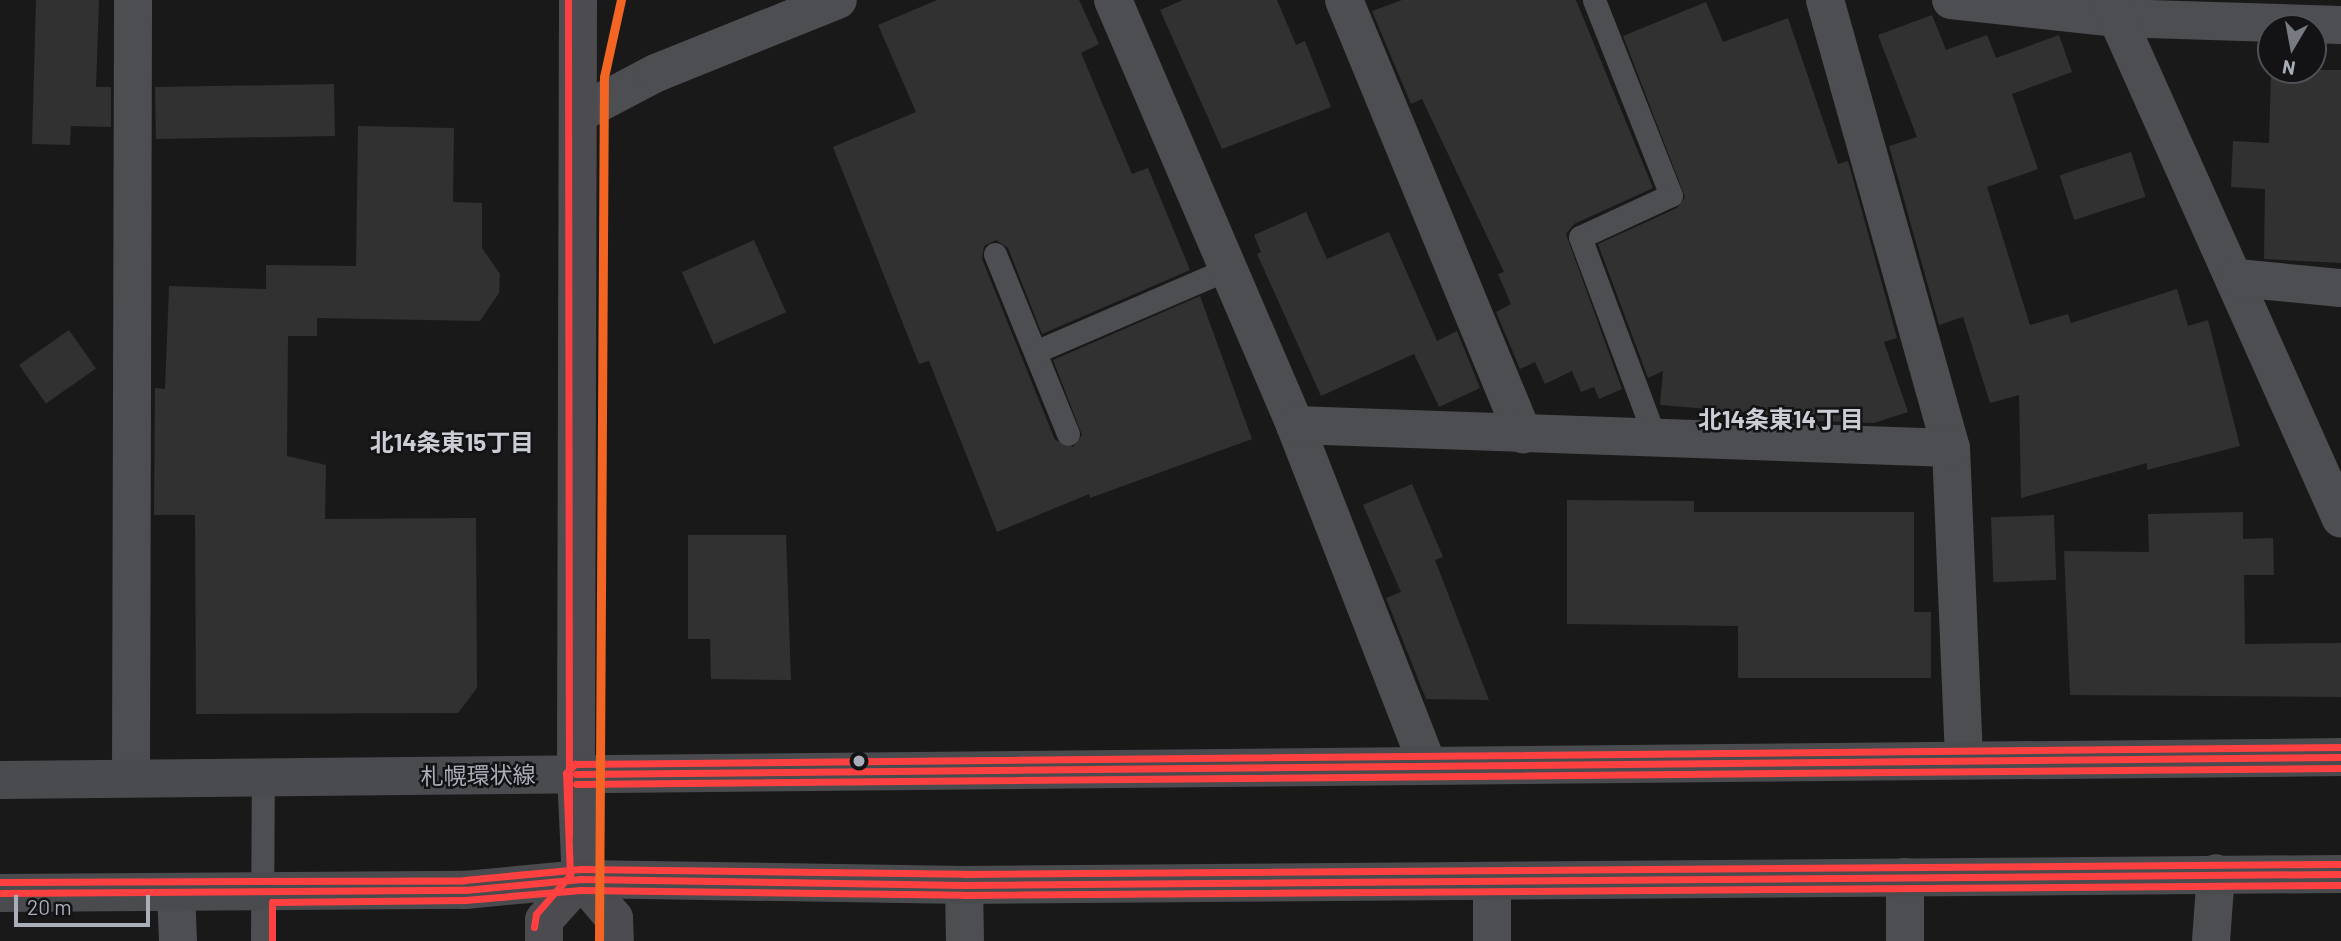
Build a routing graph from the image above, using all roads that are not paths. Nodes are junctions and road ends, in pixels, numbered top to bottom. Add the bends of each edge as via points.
1 (133, 0) edge
2 (578, 0) edge
3 (838, 0) edge
4 (1113, 0) edge
5 (1344, 0) edge
6 (1594, 0) edge
7 (1825, 0) edge
8 (1951, 0) edge
9 (2113, 9) edge
10 (2341, 25) edge
11 (580, 113) junction
12 (995, 254) dead end
13 (1228, 269) junction
14 (2237, 278) junction
15 (2341, 288) edge
16 (1035, 352) junction
17 (1295, 425) junction
18 (1068, 435) dead end
19 (1523, 435) junction
20 (1656, 440) junction
21 (1951, 448) junction
22 (2341, 519) edge
23 (2341, 757) edge
24 (1964, 760) junction
25 (1428, 766) junction
26 (576, 774) junction
27 (263, 776) junction
28 (131, 777) junction
29 (0, 780) edge
30 (2216, 873) junction
31 (2341, 874) edge
32 (1905, 877) junction
33 (581, 878) junction
34 (1492, 881) junction
35 (964, 885) junction
36 (261, 892) junction
37 (0, 893) edge
38 (176, 893) junction
39 (178, 941) edge
40 (262, 941) edge
41 (544, 941) edge
42 (615, 941) edge
43 (965, 941) edge
44 (1492, 941) edge
45 (1905, 941) edge
46 (2211, 941) edge

1 - 28 street
2 - 11 street
3 - 11 street via 656,73
4 - 13 street
5 - 19 street
6 - 20 lane via 1671,195 1580,237
7 - 21 street
8 - 9 street
9 - 10 street
9 - 14 street
11 - 26 street
12 - 16 lane
13 - 16 lane
13 - 17 street
14 - 15 street
14 - 22 street
16 - 18 lane
17 - 19 street
17 - 25 street
19 - 20 street
20 - 21 street
21 - 24 street
23 - 24 main road, 札幌環状線
24 - 25 main road, 札幌環状線
25 - 26 main road, 札幌環状線
26 - 27 main road, 札幌環状線
26 - 33 street
27 - 28 main road, 札幌環状線
27 - 36 lane
28 - 29 main road, 札幌環状線
30 - 31 main road
30 - 32 main road
30 - 46 street
32 - 34 main road
32 - 45 street
33 - 35 main road
33 - 36 main road via 465,890
33 - 41 street via 544,920
33 - 42 street via 614,918
34 - 35 main road
34 - 44 street
35 - 43 street
36 - 38 main road
36 - 40 lane
37 - 38 main road
38 - 39 street

